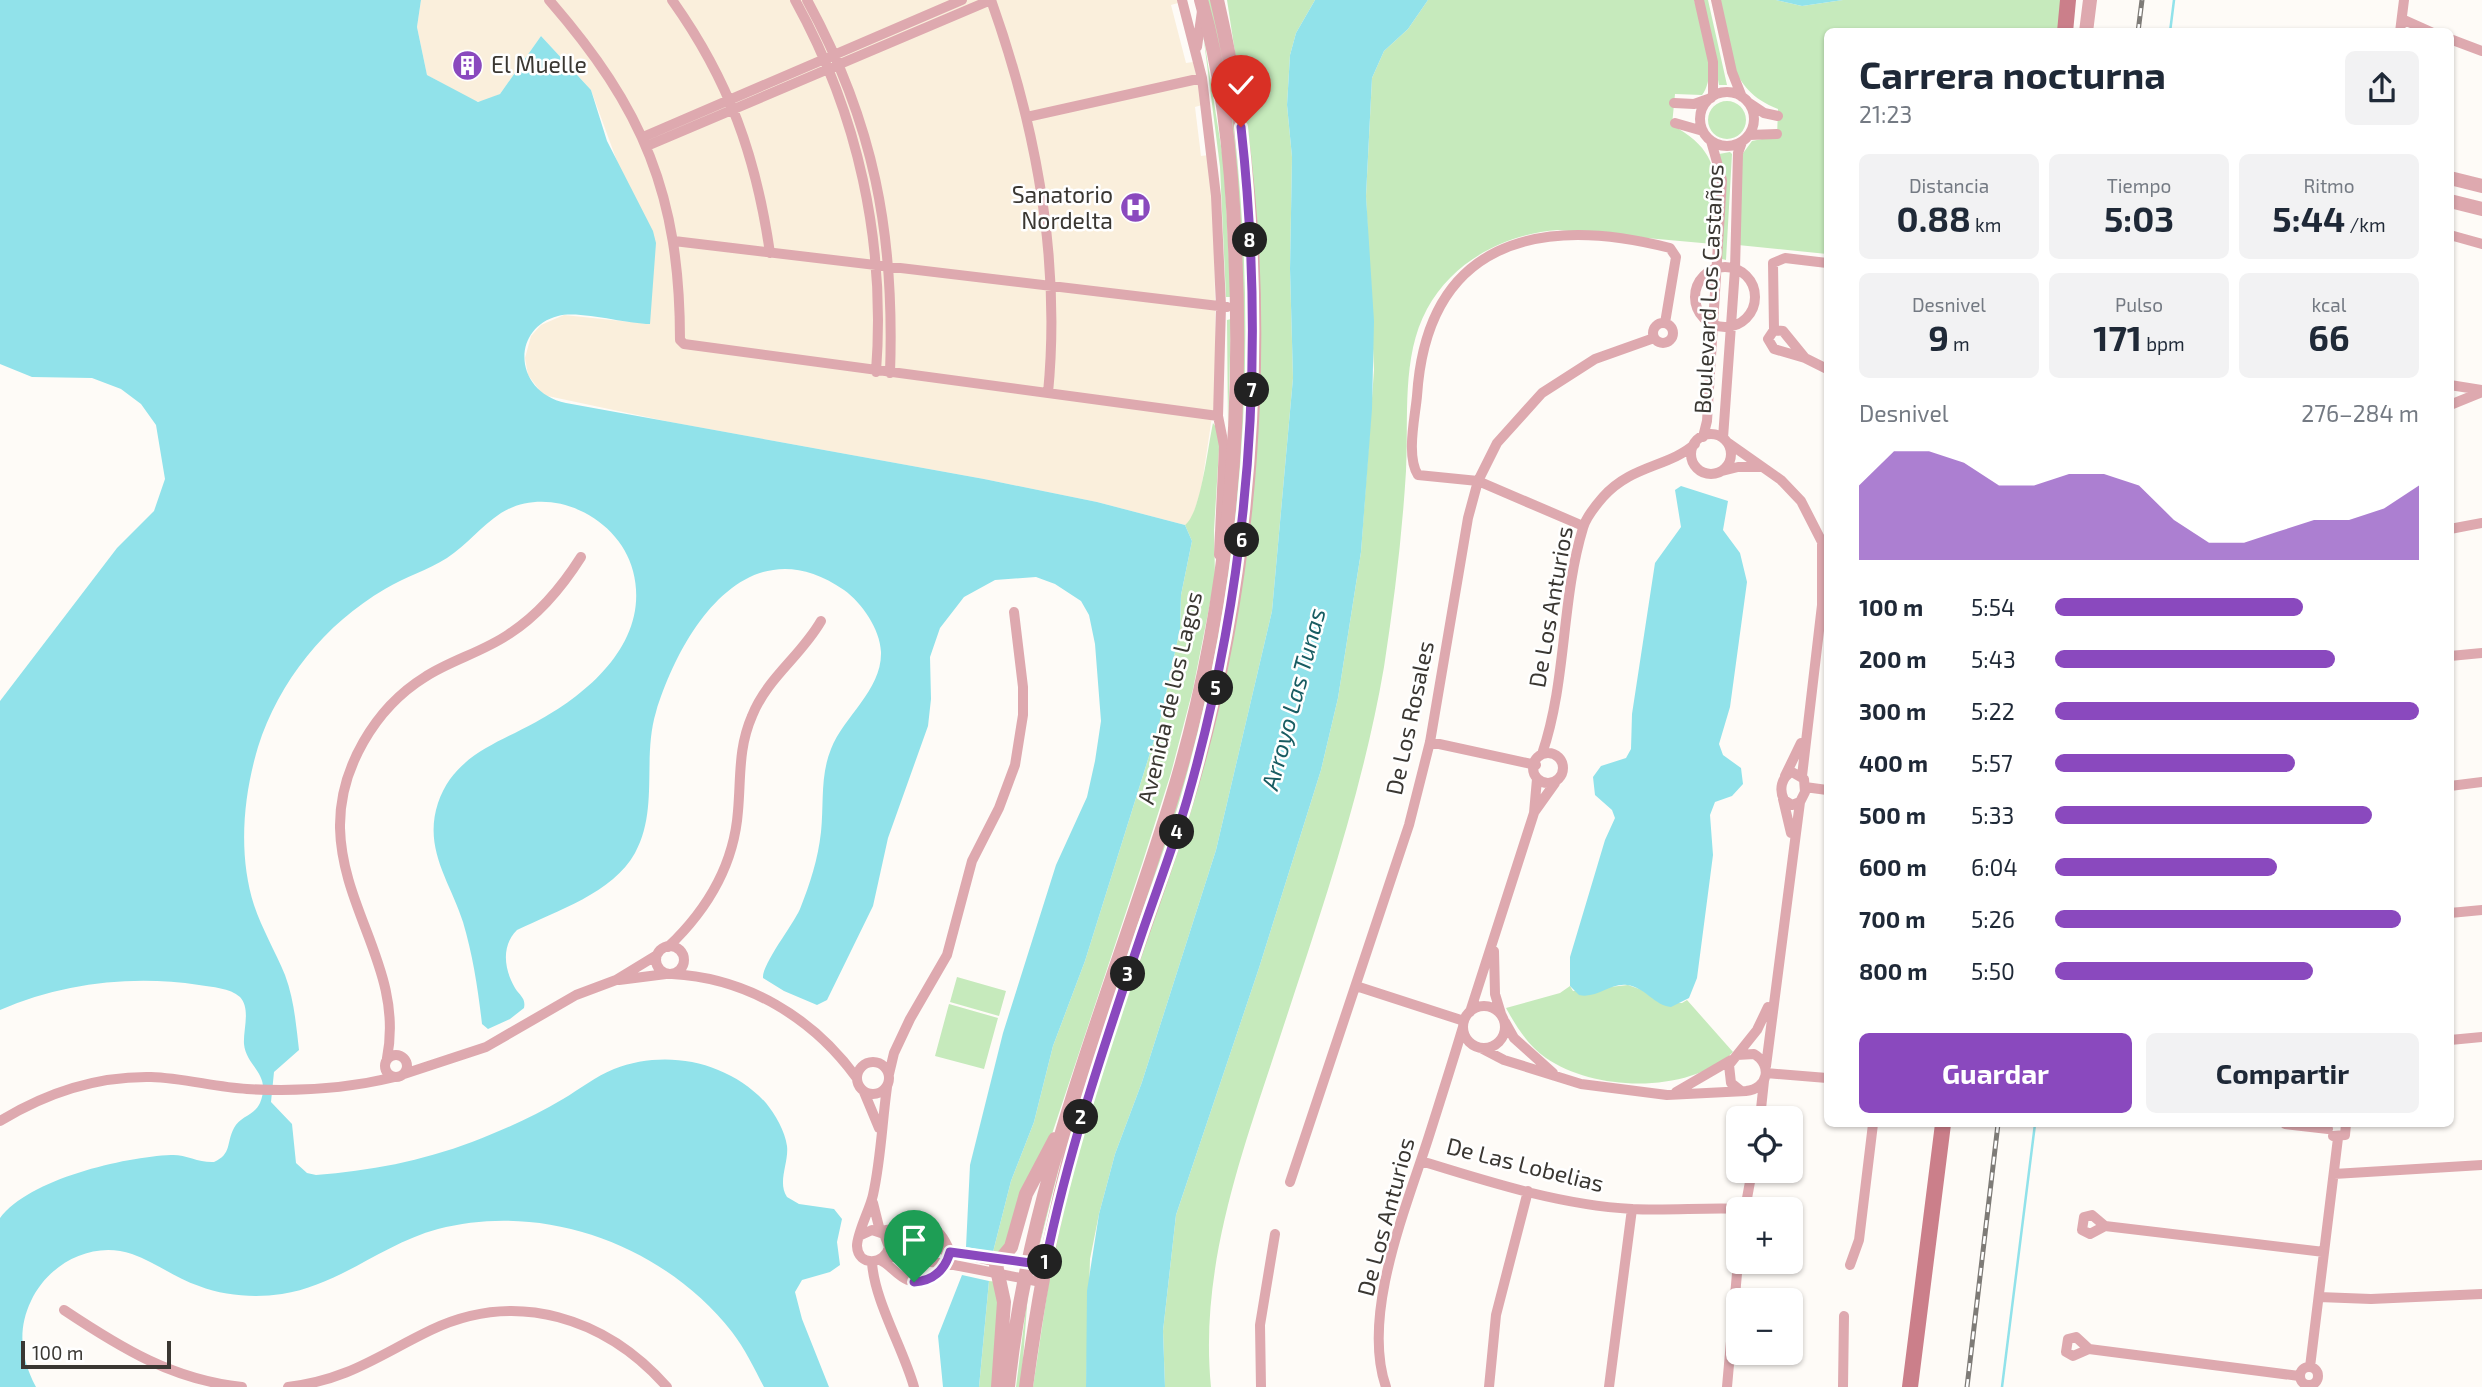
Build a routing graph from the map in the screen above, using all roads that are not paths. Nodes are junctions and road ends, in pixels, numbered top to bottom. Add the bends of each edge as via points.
1 (672, 0) edge
2 (795, 0) edge
3 (807, 0) edge
4 (962, 0) edge
5 (991, 0) edge
6 (1182, 0) edge
7 (1219, 0) edge
8 (1699, 0) edge
9 (1716, 0) edge
10 (2068, 0) edge
11 (2090, 0) edge
12 (2404, 0) edge
13 (552, 1) edge
14 (1202, 4) edge
15 (2402, 19) junction
16 (2065, 28) edge
17 (2086, 28) edge
18 (2401, 28) edge
19 (2422, 28) edge
20 (2454, 40) edge
21 (2482, 51) edge
22 (1196, 53) junction
23 (832, 61) junction
24 (1202, 78) junction
25 (1712, 97) junction
26 (1744, 99) junction
27 (1674, 103) dead end
28 (732, 104) junction
29 (1778, 116) dead end
30 (1027, 117) junction
31 (1675, 123) dead end
32 (1777, 134) dead end
33 (1707, 136) junction
34 (1745, 138) junction
35 (645, 142) junction
36 (2454, 179) edge
37 (2482, 186) edge
38 (2454, 202) edge
39 (2482, 209) edge
40 (2454, 236) edge
41 (674, 241) junction
42 (2482, 244) edge
43 (770, 253) junction
44 (1824, 263) edge
45 (877, 265) junction
46 (890, 266) junction
47 (1716, 269) junction
48 (1735, 269) junction
49 (1051, 286) junction
50 (1221, 306) junction
51 (1237, 307) junction
52 (1665, 323) junction
53 (1714, 325) junction
54 (1731, 327) junction
55 (1774, 330) junction
56 (1654, 338) junction
57 (1805, 358) junction
58 (1824, 368) edge
59 (876, 372) junction
60 (890, 373) junction
61 (2454, 387) edge
62 (2482, 391) edge
63 (1048, 393) junction
64 (2454, 403) edge
65 (1218, 416) junction
66 (1699, 440) junction
67 (1725, 440) junction
68 (1668, 458) junction
69 (1764, 467) junction
70 (1698, 468) junction
71 (1721, 472) junction
72 (1478, 481) junction
73 (2482, 523) edge
74 (1583, 526) junction
75 (2454, 528) edge
76 (1824, 539) edge
77 (581, 557) dead end
78 (1824, 562) edge
79 (1220, 586) junction
80 (1014, 612) dead end
81 (821, 621) dead end
82 (2482, 653) edge
83 (2454, 656) edge
84 (1552, 722) junction
85 (1805, 734) junction
86 (1430, 742) junction
87 (1542, 754) junction
88 (1560, 760) junction
89 (1536, 765) junction
90 (1537, 779) junction
91 (1784, 779) junction
92 (1803, 782) junction
93 (2482, 782) edge
94 (1555, 783) junction
95 (2454, 786) edge
96 (1824, 789) edge
97 (1783, 799) junction
98 (1800, 802) junction
99 (1534, 813) junction
100 (1794, 843) junction
101 (2482, 910) edge
102 (2454, 913) edge
103 (1494, 941) junction
104 (677, 953) junction
105 (657, 955) junction
106 (669, 974) junction
107 (698, 975) junction
108 (616, 980) junction
109 (1356, 986) junction
110 (1772, 999) junction
111 (1502, 1018) junction
112 (1466, 1020) junction
113 (2482, 1037) edge
114 (390, 1038) junction
115 (2454, 1040) edge
116 (1478, 1047) junction
117 (894, 1053) junction
118 (1735, 1057) junction
119 (403, 1058) junction
120 (844, 1060) junction
121 (1454, 1060) junction
122 (386, 1061) junction
123 (876, 1062) junction
124 (864, 1064) junction
125 (426, 1067) junction
126 (1765, 1073) junction
127 (889, 1074) junction
128 (399, 1076) junction
129 (856, 1077) junction
130 (1824, 1078) edge
131 (1561, 1080) junction
132 (372, 1083) junction
133 (887, 1087) junction
134 (1743, 1091) junction
135 (864, 1092) junction
136 (1667, 1096) junction
137 (1752, 1106) edge
138 (1761, 1106) edge
139 (0, 1121) edge
140 (1063, 1126) junction
141 (1873, 1127) edge
142 (1943, 1127) edge
143 (2330, 1127) edge
144 (2346, 1127) edge
145 (881, 1132) junction
146 (2338, 1138) junction
147 (1421, 1161) junction
148 (2482, 1165) edge
149 (2334, 1174) junction
150 (1290, 1182) dead end
151 (1528, 1191) junction
152 (873, 1197) junction
153 (1632, 1209) junction
154 (1726, 1209) edge
155 (2105, 1226) dead end
156 (883, 1234) junction
157 (1275, 1234) dead end
158 (861, 1235) junction
159 (2324, 1252) junction
160 (952, 1258) junction
161 (879, 1259) junction
162 (1029, 1262) junction
163 (1045, 1265) junction
164 (1850, 1265) dead end
165 (994, 1266) junction
166 (1737, 1274) edge
167 (1026, 1279) junction
168 (1041, 1282) junction
169 (2482, 1294) edge
170 (2319, 1297) junction
171 (64, 1310) dead end
172 (1844, 1316) dead end
173 (2089, 1349) dead end
174 (2310, 1367) junction
175 (2299, 1377) junction
176 (2308, 1386) edge
177 (242, 1387) edge
178 (288, 1387) edge
179 (667, 1387) edge
180 (914, 1387) edge
181 (998, 1387) edge
182 (1008, 1387) edge
183 (1026, 1387) edge
184 (1261, 1387) edge
185 (1386, 1387) edge
186 (1489, 1387) edge
187 (1609, 1387) edge
188 (1727, 1387) edge
189 (1843, 1387) edge
190 (1910, 1387) edge

1 - 28 street
2 - 23 street
3 - 23 street
4 - 23 street
5 - 23 street
5 - 30 street
6 - 22 street
7 - 163 street, Avenida de los Lagos via 1249,198 1253,372 1242,542 1226,645 1189,793 1080,1119
8 - 25 street via 1713,62
9 - 26 street via 1729,62
10 - 16 main road
11 - 17 street
12 - 15 street
13 - 35 street via 590,47
14 - 22 street
14 - 51 street, Avenida de los Lagos via 1233,189
15 - 18 street
15 - 19 street
20 - 21 street
22 - 24 street
23 - 28 street
23 - 45 street via 853,136
23 - 46 street via 862,125 879,191
24 - 30 street
24 - 50 street via 1216,196
25 - 26 street via 1728,93
25 - 27 street via 1694,104
25 - 33 street via 1701,113
26 - 29 street via 1764,113
26 - 34 street via 1754,117
28 - 35 street
28 - 43 street via 756,174
30 - 49 street via 1045,212
31 - 33 street
32 - 34 street
33 - 34 street via 1726,146
33 - 47 street, Boulevard Los Castaños via 1722,180
34 - 48 street, Boulevard Los Castaños via 1737,176
35 - 41 street
36 - 37 street
38 - 39 street
40 - 42 street
41 - 43 street
41 - 59 street via 680,340 684,344
43 - 45 street
44 - 55 street via 1785,258 1773,263
45 - 46 street
45 - 59 street
46 - 49 street
46 - 60 street
47 - 48 street
47 - 53 street, Boulevard Los Castaños
47 - 53 street via 1701,279 1695,296 1700,313
48 - 54 street, Boulevard Los Castaños
48 - 54 street via 1750,281 1755,299 1747,317
49 - 50 street
49 - 63 street
50 - 51 street
50 - 65 street
51 - 79 street, Avenida de los Lagos via 1234,455
52 - 56 street via 1656,326
52 - 56 street via 1673,330 1671,340 1662,343
52 - 72 street via 1676,257 1670,248 1607,238 1531,238 1501,249 1471,269 1440,303 1426,332 1419,367 1414,468 1420,477
53 - 54 street
53 - 66 street, Boulevard Los Castaños
54 - 67 street, Boulevard Los Castaños
55 - 57 street via 1783,331
55 - 57 street via 1770,345
56 - 72 street, De Los Rosales via 1595,359 1542,393 1505,432
57 - 58 street
59 - 60 street
60 - 63 street
61 - 62 street
62 - 64 street
63 - 65 street
65 - 79 street via 1224,446
66 - 67 street via 1713,435
66 - 68 street, De Los Anturios
66 - 70 street via 1692,459
67 - 69 street
67 - 71 street via 1731,458
68 - 70 street
68 - 74 street, De Los Anturios via 1618,483
69 - 71 street
69 - 76 street via 1801,501
70 - 71 street via 1709,474
72 - 74 street
72 - 86 street, De Los Rosales
73 - 75 street
74 - 84 street, De Los Anturios
77 - 114 street via 554,595 524,623 410,687 371,730 352,767 342,806 341,848 352,895 384,977
78 - 85 street
79 - 140 street, Avenida de los Lagos via 1197,702 1170,803
80 - 117 street via 1023,687 1015,765 972,860 947,955
81 - 104 street via 772,680 752,715 740,759 738,810 728,860 715,890 683,933
82 - 83 street
84 - 87 street
84 - 88 street
85 - 91 street
85 - 92 street
86 - 89 street
86 - 109 street, De Los Rosales
87 - 88 street via 1551,752
87 - 89 street
88 - 94 street
89 - 90 street
90 - 94 street via 1546,785
90 - 99 street
91 - 92 street via 1792,772
91 - 97 street
92 - 96 street
92 - 98 street
93 - 95 street
94 - 99 street
97 - 98 street via 1792,805
97 - 100 street
98 - 100 street
99 - 103 street
100 - 110 street
101 - 102 street
103 - 111 street via 1495,994
103 - 112 street, De Los Anturios
104 - 105 street
104 - 106 street via 680,970
104 - 107 street
105 - 106 street via 659,968
105 - 108 street
106 - 107 street
106 - 108 street
107 - 120 street via 778,1004
108 - 125 street via 576,995 486,1047
109 - 112 street
109 - 150 street, De Los Rosales
110 - 118 street via 1757,1030
110 - 126 street
111 - 112 street via 1490,1007
111 - 116 street via 1500,1041
111 - 131 street via 1514,1038
112 - 116 street via 1466,1038
112 - 121 street, De Los Anturios
113 - 115 street
114 - 119 street
114 - 122 street
116 - 121 street
116 - 131 street
117 - 123 street
117 - 127 street
118 - 126 street via 1754,1054
118 - 134 street via 1728,1077
118 - 136 street
119 - 122 street via 394,1055
119 - 125 street
119 - 128 street via 407,1069
120 - 124 street
120 - 129 street
121 - 147 street, De Los Anturios
122 - 128 street via 386,1071
122 - 132 street
123 - 124 street
123 - 127 street
124 - 129 street
125 - 128 street
126 - 130 street
126 - 134 street via 1757,1089
126 - 138 street
127 - 133 street
128 - 132 street
129 - 135 street
131 - 136 street
132 - 139 street via 280,1090 152,1077 114,1079 53,1094
133 - 135 street via 879,1093
133 - 145 street
134 - 136 street
134 - 137 street
135 - 145 street
140 - 162 street, Avenida de los Lagos
140 - 165 street via 1038,1165 1014,1242
141 - 164 street via 1860,1240
142 - 190 main road
143 - 146 street
144 - 146 street
145 - 152 street
146 - 149 street
147 - 151 street, De Las Lobelias
147 - 185 street, De Los Anturios via 1396,1243 1383,1307 1379,1361
148 - 149 street
149 - 159 street
151 - 153 street, De Las Lobelias
151 - 186 street via 1496,1315
152 - 156 street via 873,1213
152 - 158 street
153 - 154 street, De Las Lobelias
153 - 187 street
155 - 159 street
156 - 158 street via 868,1230
156 - 160 street
156 - 160 street via 923,1223 934,1228
156 - 161 street via 889,1247
157 - 184 street via 1260,1325
158 - 161 street via 859,1254
159 - 170 street
160 - 161 street
160 - 161 street via 933,1277 914,1282
160 - 165 street
161 - 180 street via 875,1285
162 - 163 street
162 - 165 street
162 - 167 street, Avenida de los Lagos
163 - 168 street, Avenida de los Lagos
165 - 167 street
165 - 181 street via 1003,1289 1005,1320
166 - 188 street
167 - 168 street
167 - 182 street, Avenida de los Lagos
168 - 183 street, Avenida de los Lagos
169 - 170 street
170 - 174 street
171 - 177 street via 150,1364 188,1378
172 - 189 street
173 - 175 street
174 - 175 street via 2302,1369
174 - 176 street via 2318,1377
175 - 176 street
178 - 179 street via 365,1367 457,1320 516,1312 563,1318 621,1343

